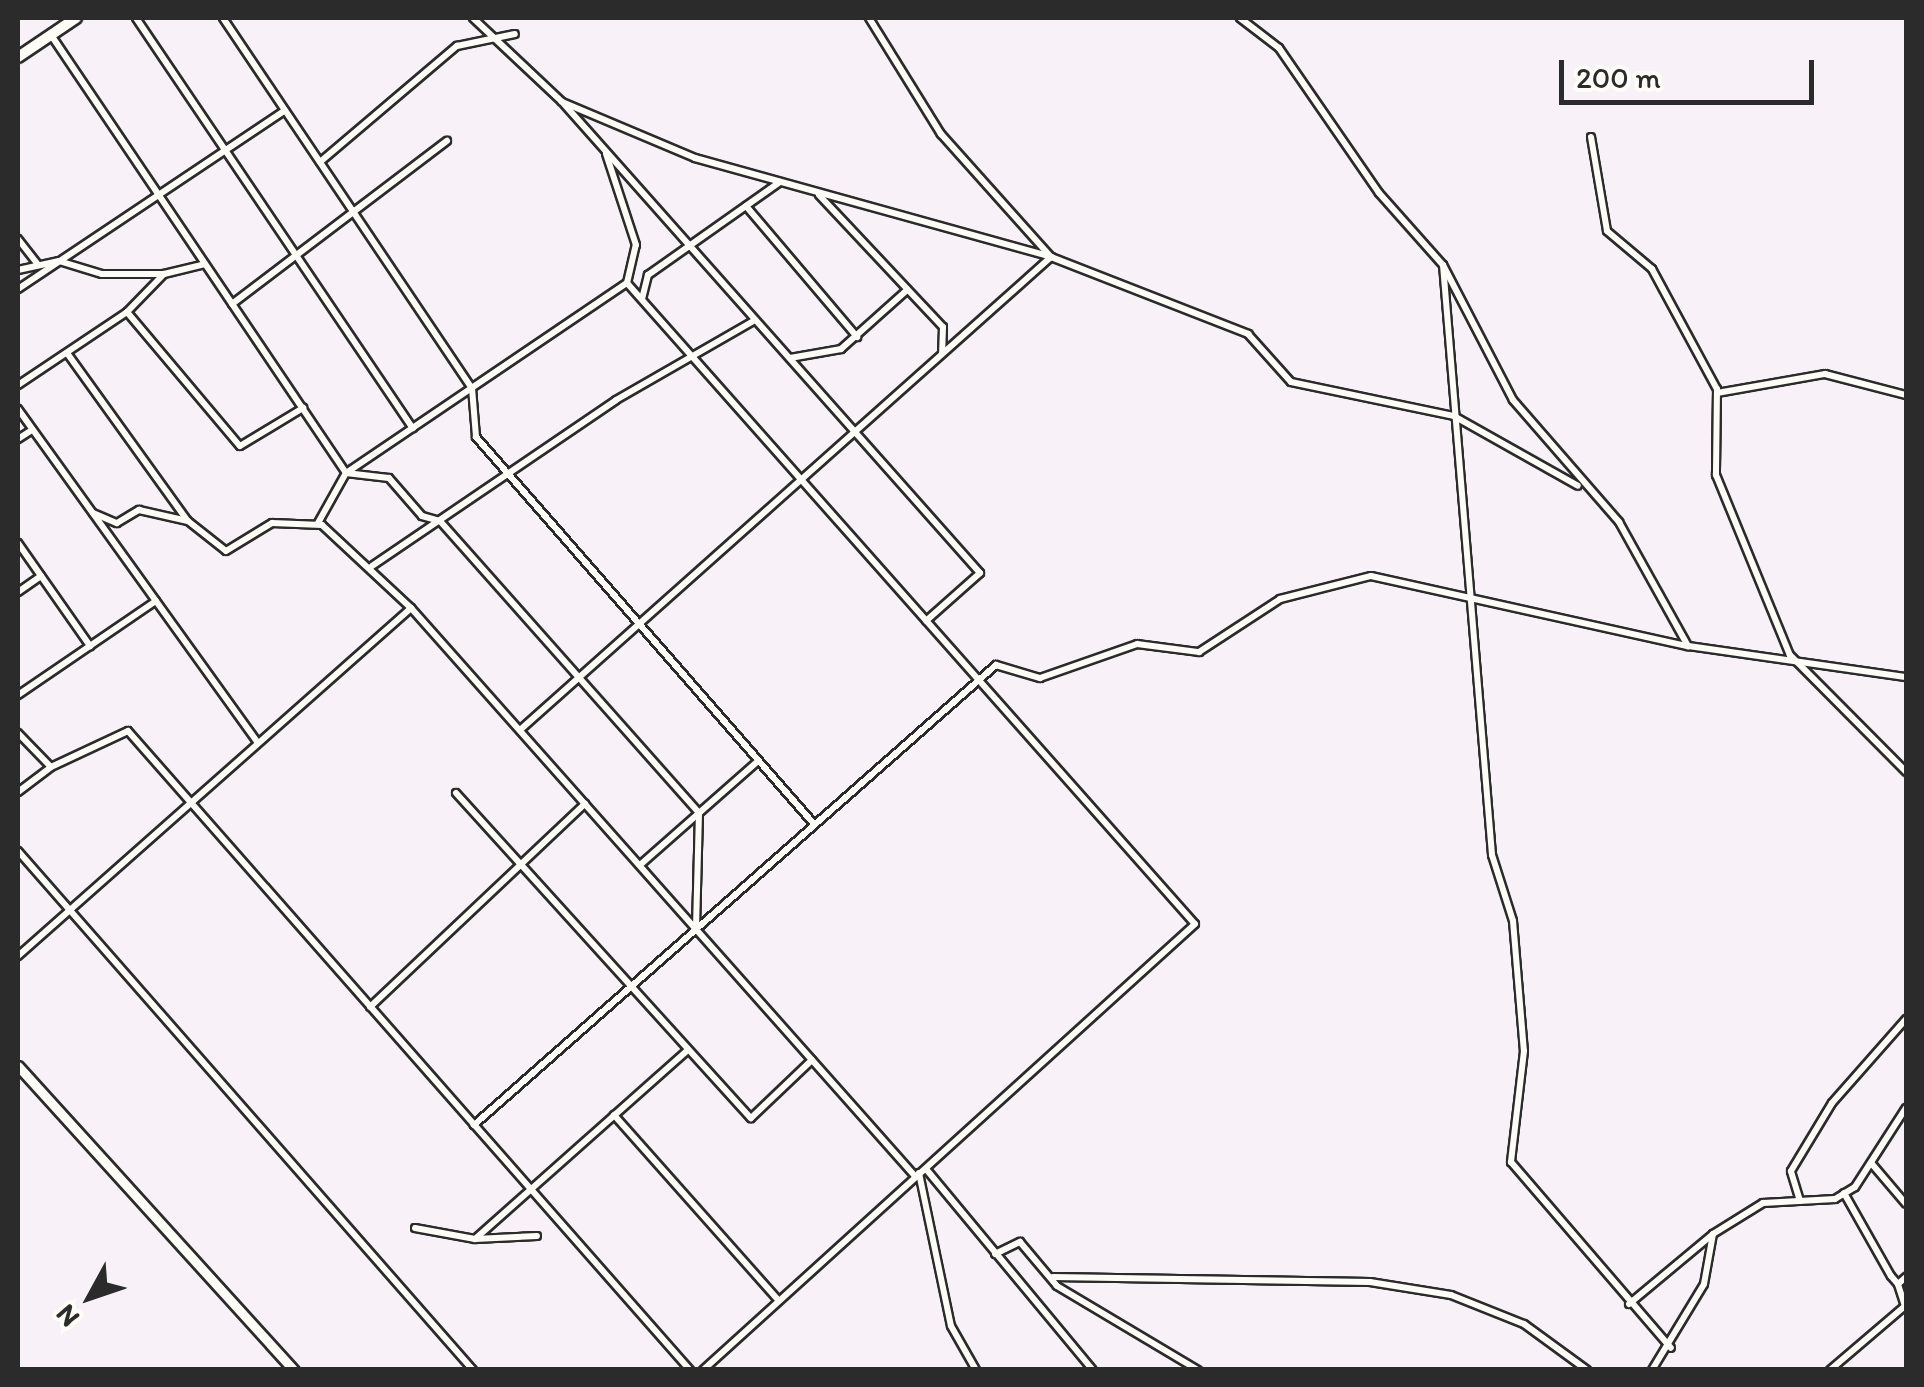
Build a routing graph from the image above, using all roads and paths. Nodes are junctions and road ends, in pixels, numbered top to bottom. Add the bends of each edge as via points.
1 (76, 18) edge
2 (136, 18) edge
3 (223, 18) edge
4 (473, 18) edge
5 (870, 18) edge
6 (1240, 18) edge
7 (51, 34) junction
8 (515, 34) dead end
9 (494, 41) junction
10 (18, 57) edge
11 (562, 102) junction
12 (284, 110) junction
13 (1590, 138) dead end
14 (447, 141) dead end
15 (225, 150) junction
16 (605, 151) junction
17 (320, 162) junction
18 (780, 182) junction
19 (817, 193) junction
20 (158, 194) junction
21 (746, 206) junction
22 (356, 215) junction
23 (18, 239) edge
24 (690, 246) junction
25 (1051, 257) junction
26 (299, 259) junction
27 (59, 261) junction
28 (205, 264) junction
29 (38, 265) junction
30 (1443, 265) junction
31 (18, 270) edge
32 (164, 274) junction
33 (627, 284) junction
34 (18, 289) edge
35 (907, 290) junction
36 (642, 300) junction
37 (232, 304) junction
38 (127, 312) junction
39 (755, 320) junction
40 (858, 337) junction
41 (68, 353) junction
42 (942, 355) junction
43 (788, 358) junction
44 (695, 361) junction
45 (18, 385) edge
46 (472, 388) junction
47 (1717, 393) junction
48 (1906, 395) edge
49 (302, 408) junction
50 (18, 409) edge
51 (1454, 416) junction
52 (413, 428) junction
53 (32, 430) junction
54 (855, 432) junction
55 (18, 439) edge
56 (346, 472) junction
57 (505, 475) junction
58 (801, 480) junction
59 (1578, 486) junction
60 (92, 514) junction
61 (188, 521) junction
62 (440, 521) junction
63 (318, 524) junction
64 (18, 543) edge
65 (372, 566) junction
66 (40, 576) junction
67 (18, 592) edge
68 (1465, 592) junction
69 (156, 601) junction
70 (411, 608) junction
71 (926, 621) junction
72 (638, 625) junction
73 (90, 646) junction
74 (1688, 646) junction
75 (1790, 656) junction
76 (1906, 676) edge
77 (579, 677) junction
78 (977, 679) junction
79 (18, 694) edge
80 (520, 730) junction
81 (18, 733) edge
82 (258, 744) junction
83 (758, 760) junction
84 (51, 767) junction
85 (1906, 772) edge
86 (18, 792) edge
87 (456, 792) dead end
88 (190, 804) junction
89 (585, 804) junction
90 (699, 813) junction
91 (814, 824) junction
92 (18, 851) edge
93 (522, 864) junction
94 (640, 865) junction
95 (70, 910) junction
96 (696, 929) junction
97 (18, 956) edge
98 (632, 986) junction
99 (370, 1007) junction
100 (1906, 1019) edge
101 (688, 1050) junction
102 (812, 1060) junction
103 (18, 1066) edge
104 (1906, 1108) edge
105 (614, 1116) junction
106 (474, 1125) junction
107 (1872, 1164) junction
108 (920, 1172) junction
109 (531, 1189) junction
110 (1844, 1193) junction
111 (1800, 1201) junction
112 (1906, 1204) edge
113 (415, 1228) dead end
114 (1713, 1234) junction
115 (537, 1236) dead end
116 (475, 1239) junction
117 (995, 1254) junction
118 (1906, 1277) edge
119 (1053, 1278) junction
120 (1898, 1284) junction
121 (778, 1300) junction
122 (1630, 1304) junction
123 (1671, 1348) junction
124 (294, 1370) edge
125 (473, 1370) edge
126 (690, 1370) edge
127 (703, 1370) edge
128 (976, 1370) edge
129 (1093, 1370) edge
130 (1198, 1370) edge
131 (1586, 1370) edge
132 (1652, 1370) edge
133 (1830, 1370) edge

1 - 7 main road
2 - 15 street
3 - 12 street
4 - 9 street
5 - 25 street via 941,134
6 - 30 street via 1280,48 1379,193
7 - 10 main road
7 - 20 street
8 - 9 street
9 - 11 street
9 - 17 street via 457,46
11 - 16 street
11 - 18 street
12 - 15 street
12 - 17 street
13 - 47 street via 1607,231 1652,269
14 - 22 street
15 - 20 street
15 - 26 street
16 - 24 street
16 - 33 street via 636,245
17 - 22 street
18 - 19 street
18 - 21 street
19 - 25 street
19 - 35 street
20 - 27 street
20 - 28 street
21 - 24 street
21 - 40 street
22 - 26 street
22 - 46 street
23 - 29 street
24 - 36 street via 648,276
24 - 39 street
25 - 42 street
25 - 51 street via 1248,334 1291,382
26 - 37 street
26 - 52 street
27 - 29 street
27 - 32 street via 102,274
27 - 34 street
28 - 32 street
28 - 37 street
29 - 31 street
30 - 51 street
30 - 59 street via 1512,400
32 - 38 street
33 - 36 street
33 - 46 street
35 - 40 street
35 - 42 street via 942,327
36 - 44 street
37 - 49 street
38 - 41 street
38 - 49 street via 240,446
39 - 43 street
39 - 44 street
40 - 43 street via 827,356
41 - 45 street
41 - 61 street
42 - 54 street
43 - 54 street
44 - 57 street via 657,375
44 - 58 street
46 - 52 street
46 - 57 street via 476,437
47 - 48 street via 1825,374
47 - 75 street via 1716,476
49 - 56 street
50 - 53 street
51 - 59 street
51 - 68 street
52 - 56 street
53 - 55 street
53 - 60 street
54 - 58 street
54 - 71 street via 980,573
56 - 62 street via 389,478 422,516
56 - 63 street
57 - 62 street
57 - 72 street
58 - 71 street
58 - 72 street
59 - 74 street via 1619,522
60 - 61 street via 118,523 138,510
60 - 69 street
61 - 63 street via 226,551 272,523
62 - 65 street
62 - 77 street
63 - 65 street
64 - 66 street
65 - 70 street
66 - 67 street
66 - 73 street
68 - 74 street
68 - 78 street via 1372,576 1280,599 1199,652 1137,644 1040,678 996,664
68 - 122 street via 1492,854 1512,921 1524,1051 1510,1162
69 - 73 street
69 - 82 street
70 - 80 street
70 - 82 street
71 - 78 street
72 - 77 street
72 - 83 street
73 - 79 street
74 - 75 street
75 - 76 street
75 - 85 street
77 - 80 street
77 - 90 street
78 - 91 street
78 - 108 street via 1195,924
80 - 89 street
81 - 84 street
82 - 88 street
83 - 90 street
83 - 91 street
84 - 86 street
84 - 88 street via 128,731
87 - 93 street
88 - 95 street
88 - 99 street
89 - 93 street
89 - 94 street
90 - 94 street
90 - 96 street
91 - 96 street
92 - 95 street
93 - 98 street
93 - 99 street
94 - 96 street
95 - 97 street
95 - 125 street
96 - 98 street
96 - 102 street
98 - 101 street
98 - 106 street
99 - 106 street
100 - 111 street via 1832,1103 1791,1171
101 - 102 street via 751,1118
101 - 105 street
102 - 108 street
103 - 124 main road
104 - 107 street
105 - 109 street
105 - 121 street
106 - 109 street
107 - 110 street
107 - 112 street
108 - 117 street
108 - 121 street
108 - 128 street via 951,1326
109 - 116 street
109 - 126 street
110 - 111 street
110 - 120 street
111 - 114 street via 1763,1203
113 - 116 street
114 - 122 street
114 - 123 street via 1704,1284
115 - 116 street
117 - 119 street via 1020,1242
117 - 129 street
118 - 120 street
119 - 130 street
119 - 131 street via 1370,1282 1450,1295 1524,1324
120 - 133 street via 1905,1306
121 - 127 street
122 - 123 street
123 - 132 street

